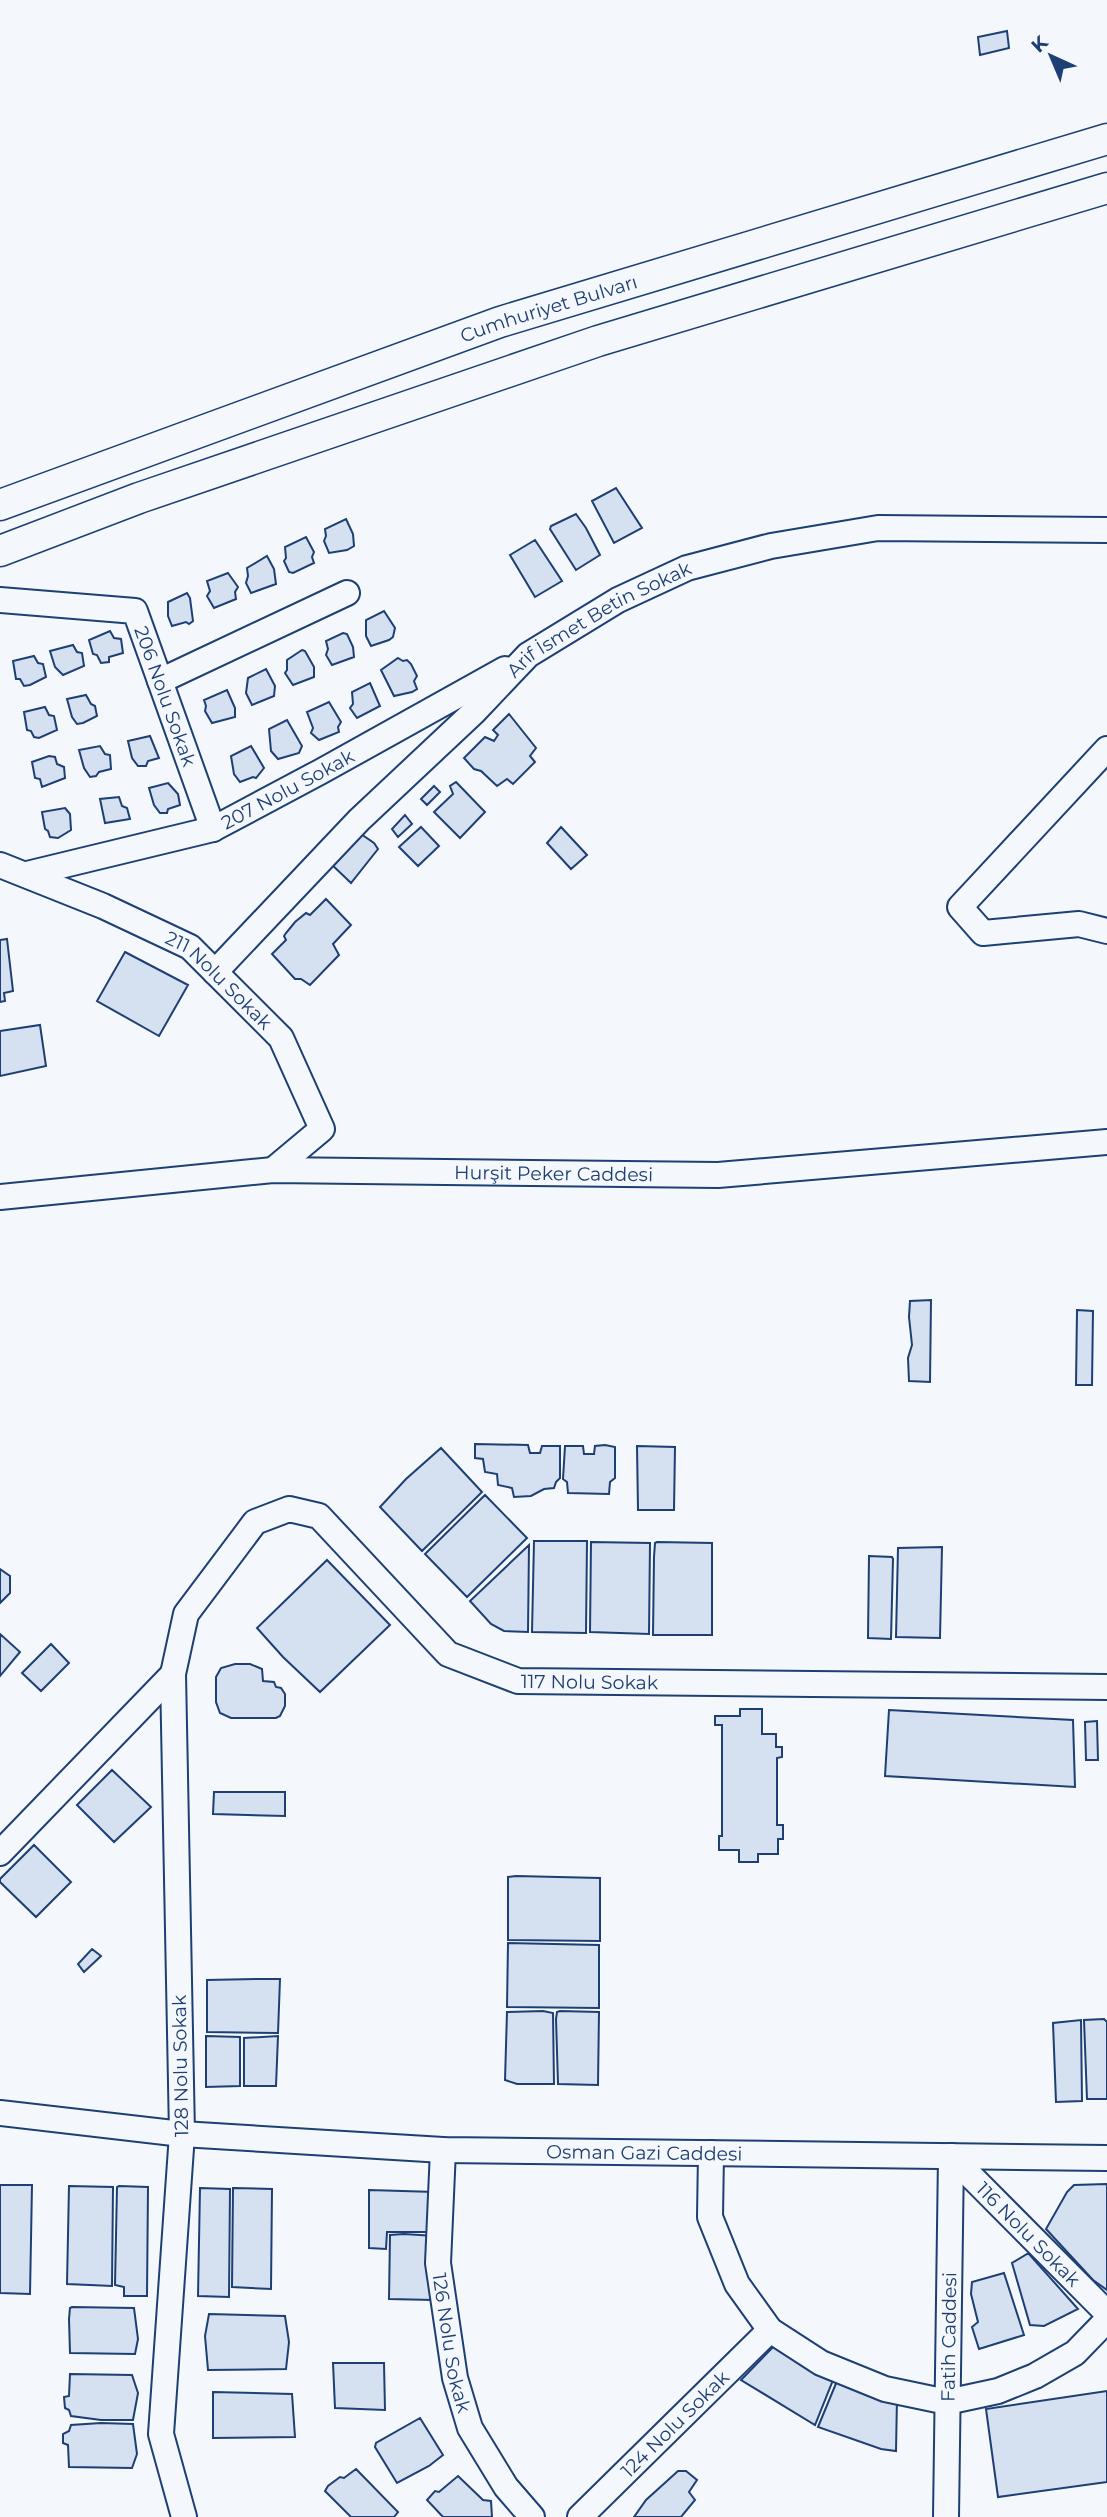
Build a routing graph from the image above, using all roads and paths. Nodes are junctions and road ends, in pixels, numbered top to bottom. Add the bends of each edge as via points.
1 (1107, 139) edge
2 (1107, 188) edge
3 (0, 505) edge
4 (1107, 530) edge
5 (0, 551) edge
6 (347, 593) dead end
7 (0, 600) edge
8 (528, 655) junction
9 (160, 681) junction
10 (1107, 749) edge
11 (212, 829) junction
12 (0, 864) edge
13 (27, 874) junction
14 (1107, 931) edge
15 (215, 972) junction
16 (1107, 1142) edge
17 (273, 1170) junction
18 (0, 1197) edge
19 (186, 1614) joint
20 (173, 1674) junction
21 (1107, 1687) edge
22 (0, 1853) edge
23 (0, 2113) edge
24 (182, 2134) junction
25 (443, 2150) junction
26 (710, 2153) junction
27 (951, 2156) junction
28 (1107, 2158) edge
29 (1107, 2313) edge
30 (1107, 2320) edge
31 (770, 2330) junction
32 (947, 2402) junction
33 (184, 2517) edge
34 (532, 2517) edge
35 (580, 2517) edge
36 (946, 2517) edge

1 - 3 main road, Cumhuriyet Bulvarı via 500,322
2 - 5 main road via 598,341 139,498
4 - 8 street, Arif İsmet Betin Sokak via 878,528 771,547 687,568 618,600
6 - 9 street
7 - 9 street, 206 Nolu Sokak via 135,611
8 - 11 street, 207 Nolu Sokak
8 - 15 street, Arif İsmet Betin Sokak via 359,820
9 - 11 street, 206 Nolu Sokak
10 - 14 street via 960,907 983,933 1079,924
11 - 13 street, 207 Nolu Sokak
12 - 13 street, 211 Nolu Sokak
13 - 15 street, 211 Nolu Sokak via 190,947
15 - 17 street, 211 Nolu Sokak via 281,1038 322,1129
16 - 17 street, Hurşit Peker Caddesi via 718,1175
17 - 18 street, Hurşit Peker Caddesi
19 - 20 street, 128 Nolu Sokak
19 - 21 street, 117 Nolu Sokak via 255,1522 289,1509 318,1516 448,1654 518,1681
20 - 22 street
20 - 24 street, 128 Nolu Sokak
23 - 24 street, Osman Gazi Caddesi
24 - 25 street, Osman Gazi Caddesi
24 - 33 street, 128 Nolu Sokak via 161,2434
25 - 26 street, Osman Gazi Caddesi
25 - 34 street, 126 Nolu Sokak via 438,2263 455,2378 470,2428 506,2487
26 - 27 street, Osman Gazi Caddesi
26 - 31 street via 710,2217 737,2284
27 - 28 street, Osman Gazi Caddesi
27 - 29 street, 116 Nolu Sokak
27 - 32 street, Fatih Caddesi
30 - 32 street via 1075,2353 1035,2376 998,2391
31 - 32 street via 821,2363 885,2389
31 - 35 street, 124 Nolu Sokak
32 - 36 street, Fatih Caddesi

